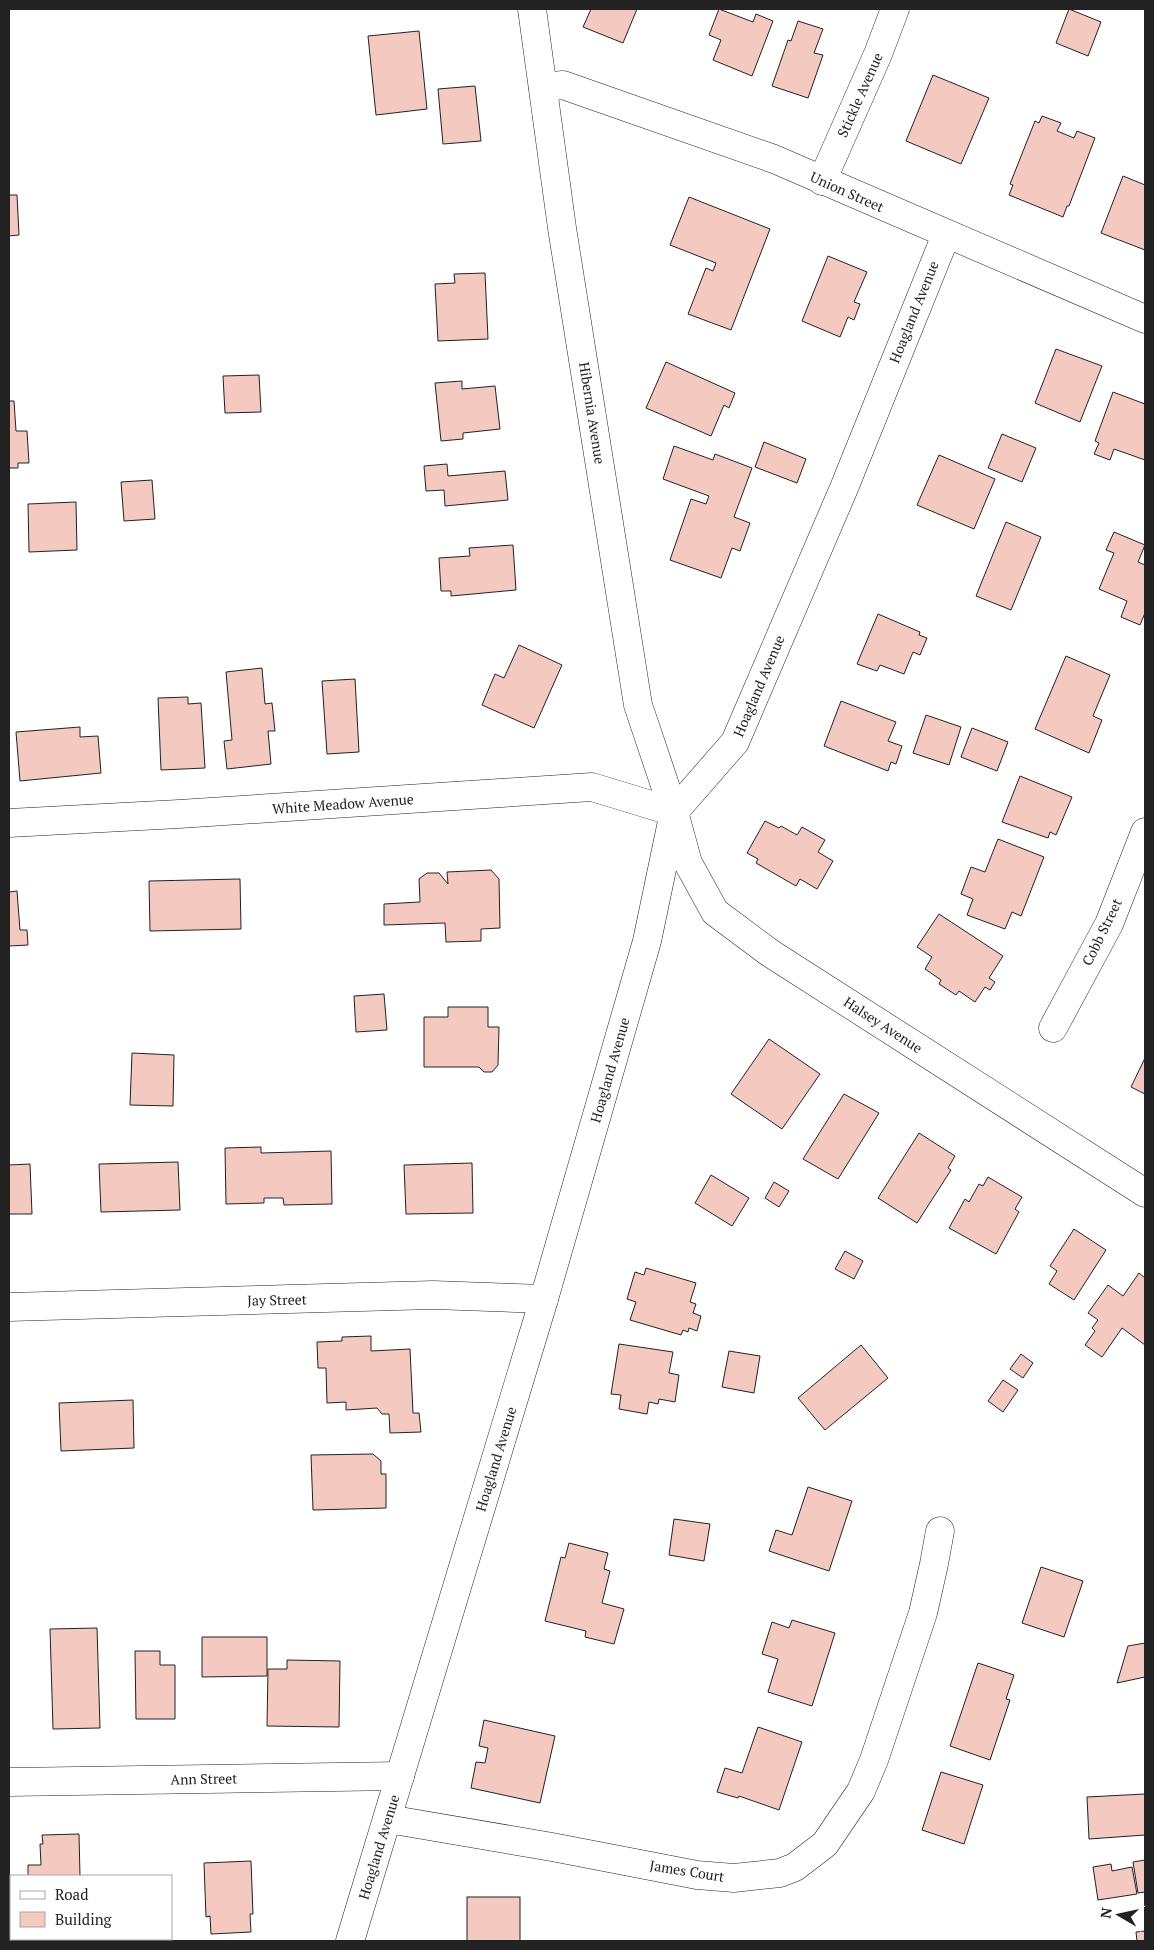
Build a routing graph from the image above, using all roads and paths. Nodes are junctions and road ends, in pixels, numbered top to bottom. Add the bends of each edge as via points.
1 (532, 9) edge
2 (895, 9) edge
3 (543, 87) junction
4 (822, 181) junction
5 (946, 234) junction
6 (1145, 319) edge
7 (674, 812) junction
8 (9, 823) edge
9 (1145, 832) edge
10 (1053, 1028) dead end
11 (1145, 1193) edge
12 (544, 1298) junction
13 (9, 1307) edge
14 (940, 1531) dead end
15 (400, 1776) junction
16 (9, 1782) edge
17 (388, 1819) junction
18 (350, 1941) edge

1 - 3 street, Hibernia Avenue
2 - 4 street, Stickle Avenue
3 - 4 street, Union Street via 570,87 774,159
3 - 7 street, Hibernia Avenue via 638,704
4 - 5 street, Union Street
5 - 6 street, Union Street
5 - 7 street, Hoagland Avenue via 844,488 735,742
7 - 8 street, White Meadow Avenue via 592,787
7 - 11 street, Halsey Avenue via 688,863 715,912 770,953
7 - 12 street, Hoagland Avenue via 647,941
9 - 10 street, Cobb Street via 1109,924
12 - 13 street, Jay Street via 432,1296
12 - 15 street, Hoagland Avenue
14 - 17 street, James Court via 923,1613 861,1791 825,1844 795,1867 780,1873 734,1878 697,1875
15 - 16 street, Ann Street
15 - 17 street, Hoagland Avenue
17 - 18 street, Hoagland Avenue

